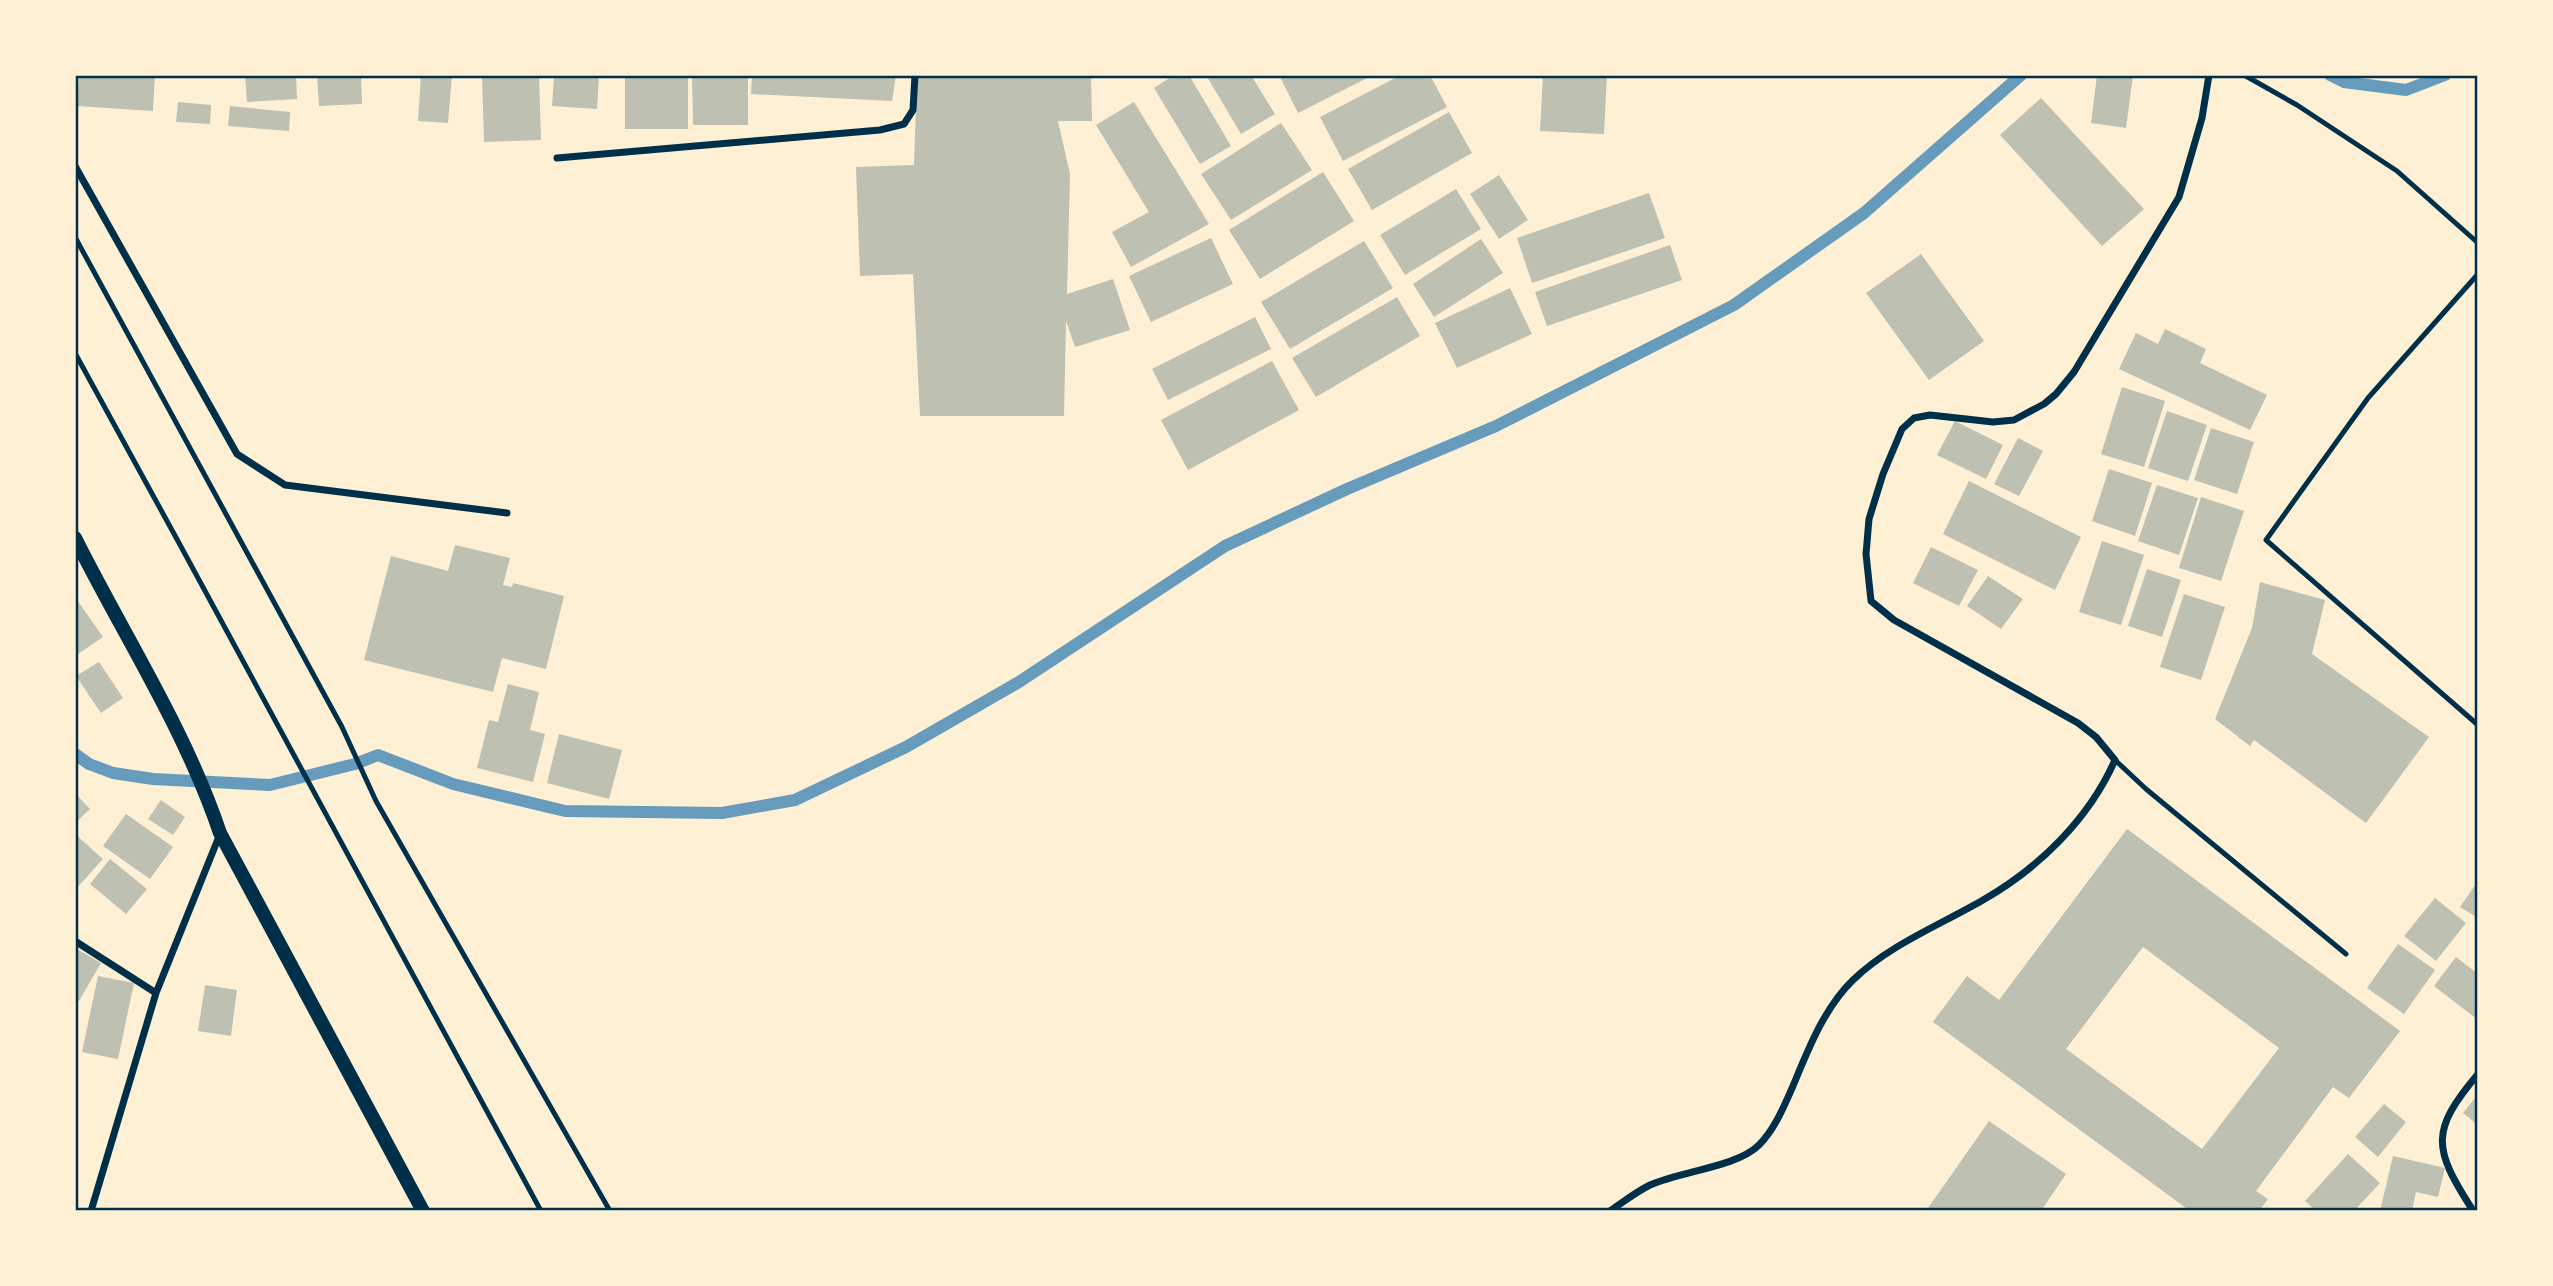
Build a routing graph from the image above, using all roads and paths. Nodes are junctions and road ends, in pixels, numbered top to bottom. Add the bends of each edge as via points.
1 (915, 75) edge
2 (2209, 75) edge
3 (2244, 75) edge
4 (557, 158) dead end
5 (75, 166) edge
6 (75, 237) edge
7 (2478, 243) edge
8 (2478, 274) edge
9 (75, 353) edge
10 (507, 513) dead end
11 (75, 538) edge
12 (79, 554) edge
13 (2478, 725) edge
14 (2115, 760) junction
15 (220, 833) junction
16 (75, 941) edge
17 (2346, 954) dead end
18 (156, 993) junction
19 (2478, 1073) edge
20 (2478, 1202) edge
21 (2471, 1210) edge
22 (91, 1211) edge
23 (423, 1211) edge
24 (541, 1211) edge
25 (610, 1211) edge
26 (1610, 1211) edge

1 - 4 street via 914,110 904,124 880,130
2 - 14 street via 2179,197 2074,372 2045,404 2014,420 1914,418 1902,429 1869,519 1871,601 1894,620 2078,723
3 - 7 lane via 2397,171
5 - 10 street via 237,454 285,485
6 - 25 lane via 342,727 376,801
8 - 13 lane via 2368,398 2266,540
9 - 24 lane
11 - 12 main road
12 - 15 main road via 185,743
14 - 17 lane
14 - 26 street via 2065,836 2021,876 1851,981 1826,1017 1779,1116 1758,1146 1736,1161 1650,1185
15 - 18 street
15 - 23 main road
16 - 18 street
18 - 22 street
19 - 21 street via 2457,1099 2441,1131 2442,1152
20 - 21 street

